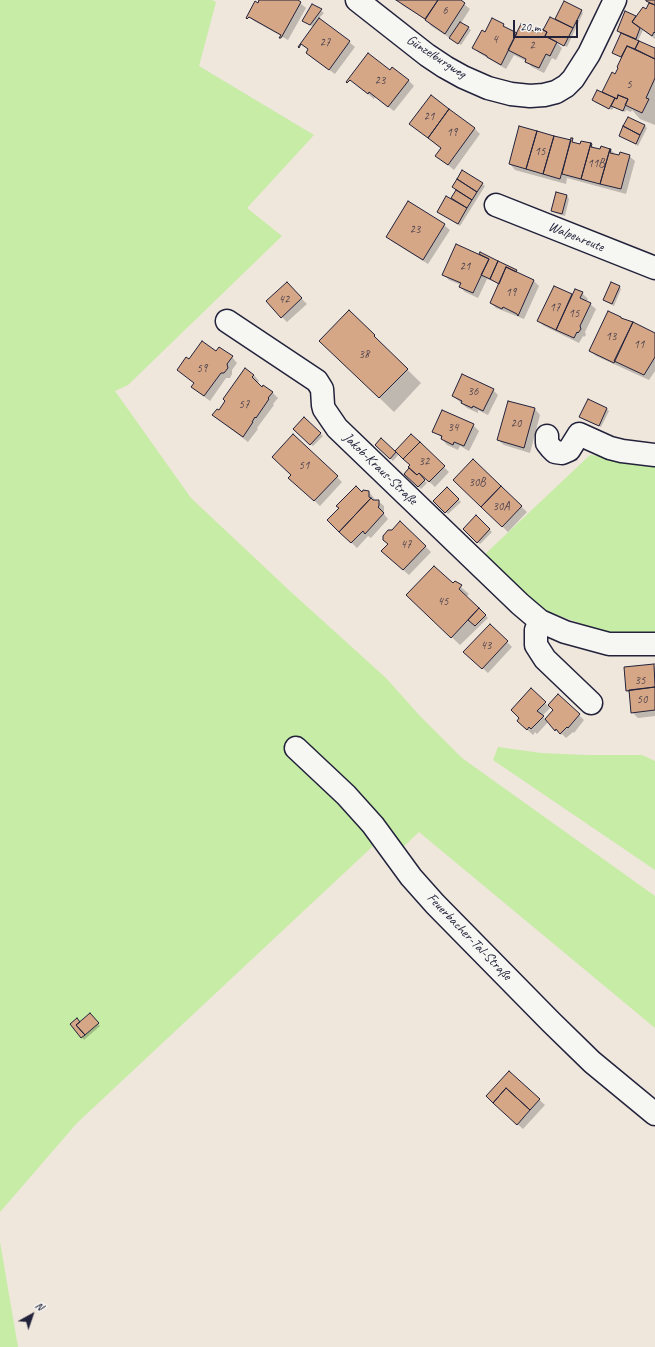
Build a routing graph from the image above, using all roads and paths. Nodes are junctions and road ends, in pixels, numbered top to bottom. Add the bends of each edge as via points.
1 (357, 0) edge
2 (615, 0) edge
3 (496, 205) dead end
4 (655, 268) edge
5 (227, 321) dead end
6 (547, 436) dead end
7 (655, 455) edge
8 (540, 621) junction
9 (655, 644) edge
10 (591, 703) dead end
11 (296, 748) dead end
12 (655, 1114) edge

1 - 2 street, Günzelburgweg via 451,71 488,88 530,96 556,92 573,79 589,54
3 - 4 street, Walpenreute
5 - 8 street, Jakob-Kraus-Straße via 317,382 322,389 324,409 337,428
6 - 7 street via 547,443 555,452 569,450 579,434 610,448
8 - 9 street, Jakob-Kraus-Straße via 565,632 609,644
8 - 10 street via 536,630 536,645 545,659
11 - 12 street, Feuerbacher-Tal-Straße via 346,794 373,825 411,877 552,1022 592,1062

